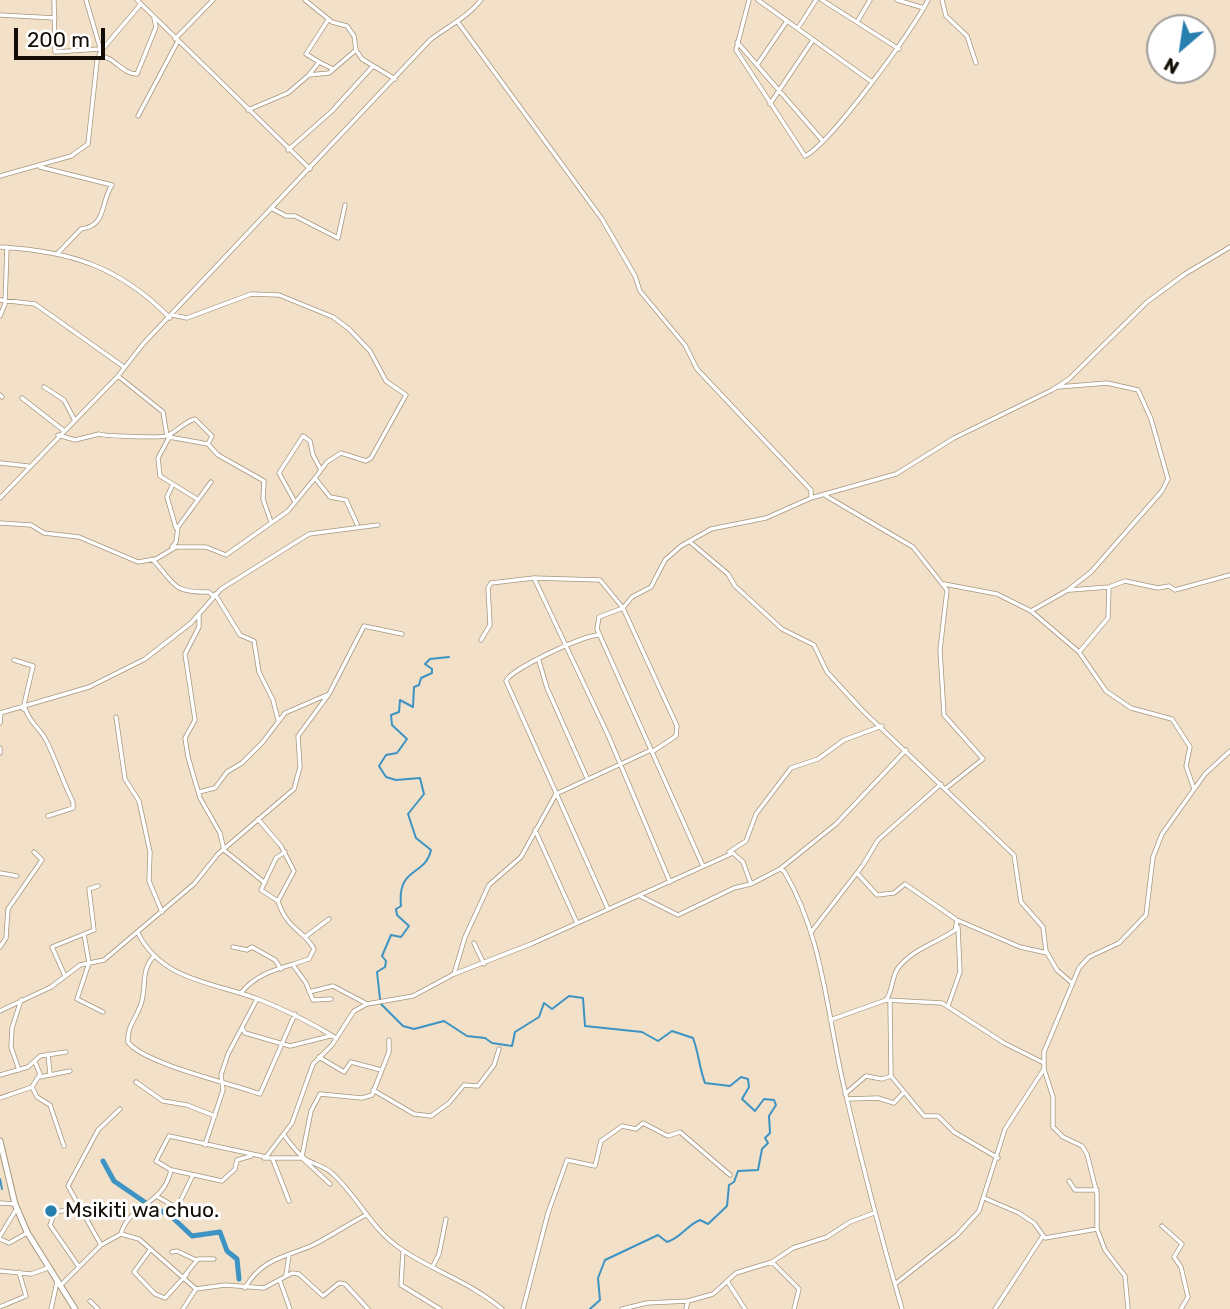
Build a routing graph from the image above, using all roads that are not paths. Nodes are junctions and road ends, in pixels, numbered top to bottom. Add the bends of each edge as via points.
1 (54, 0) edge
2 (86, 0) edge
3 (213, 0) edge
4 (305, 0) edge
5 (481, 0) edge
6 (749, 0) edge
7 (758, 0) edge
8 (816, 0) edge
9 (822, 0) edge
10 (870, 0) edge
11 (897, 0) edge
12 (928, 0) edge
13 (942, 0) edge
14 (139, 2) edge
15 (924, 8) junction
16 (0, 15) edge
17 (55, 18) junction
18 (155, 19) junction
19 (328, 19) junction
20 (787, 20) junction
21 (457, 21) junction
22 (857, 22) junction
23 (797, 28) junction
24 (176, 40) junction
25 (813, 40) junction
26 (737, 43) junction
27 (899, 49) junction
28 (356, 50) junction
29 (100, 52) junction
30 (319, 62) junction
31 (976, 63) dead end
32 (757, 65) junction
33 (373, 66) junction
34 (333, 69) junction
35 (308, 76) junction
36 (396, 79) junction
37 (872, 82) junction
38 (779, 92) junction
39 (770, 104) junction
40 (246, 110) junction
41 (138, 116) dead end
42 (822, 140) junction
43 (288, 150) junction
44 (38, 167) junction
45 (310, 169) junction
46 (0, 176) edge
47 (345, 205) dead end
48 (273, 209) junction
49 (0, 247) edge
50 (7, 247) junction
51 (1230, 247) edge
52 (58, 253) junction
53 (2, 300) edge
54 (0, 316) edge
55 (171, 316) junction
56 (124, 367) junction
57 (118, 376) junction
58 (44, 387) dead end
59 (1057, 387) junction
60 (22, 398) dead end
61 (74, 419) junction
62 (63, 430) junction
63 (58, 435) junction
64 (167, 437) junction
65 (208, 444) junction
66 (0, 463) edge
67 (30, 466) junction
68 (321, 470) junction
69 (315, 478) junction
70 (211, 482) dead end
71 (172, 485) junction
72 (812, 492) junction
73 (823, 495) junction
74 (0, 498) edge
75 (811, 498) junction
76 (197, 499) junction
77 (295, 502) junction
78 (271, 522) junction
79 (0, 523) edge
80 (358, 524) dead end
81 (378, 525) dead end
82 (176, 531) junction
83 (690, 542) junction
84 (170, 549) junction
85 (152, 559) junction
86 (1230, 575) edge
87 (534, 578) junction
88 (944, 584) junction
89 (951, 585) junction
90 (1109, 587) junction
91 (947, 590) junction
92 (1068, 590) junction
93 (214, 595) junction
94 (623, 608) junction
95 (1031, 611) junction
96 (199, 614) junction
97 (402, 634) dead end
98 (600, 635) junction
99 (481, 640) dead end
100 (564, 646) junction
101 (1079, 652) junction
102 (14, 660) dead end
103 (538, 660) junction
104 (329, 694) junction
105 (24, 708) junction
106 (1, 713) edge
107 (116, 717) dead end
108 (277, 722) junction
109 (0, 723) edge
110 (882, 726) junction
111 (906, 750) junction
112 (652, 751) junction
113 (1230, 751) edge
114 (620, 764) junction
115 (587, 778) junction
116 (941, 783) junction
117 (945, 789) junction
118 (1194, 789) junction
119 (199, 792) junction
120 (556, 794) junction
121 (48, 816) dead end
122 (258, 819) junction
123 (535, 830) junction
124 (223, 850) junction
125 (34, 852) dead end
126 (285, 852) junction
127 (728, 853) junction
128 (703, 866) junction
129 (780, 869) junction
130 (0, 873) edge
131 (857, 873) junction
132 (17, 876) dead end
133 (670, 882) junction
134 (265, 883) junction
135 (751, 884) junction
136 (99, 886) dead end
137 (640, 896) junction
138 (278, 901) junction
139 (608, 909) junction
140 (162, 913) junction
141 (329, 919) dead end
142 (957, 920) junction
143 (577, 923) junction
144 (958, 926) junction
145 (812, 932) junction
146 (84, 934) junction
147 (136, 934) junction
148 (305, 937) junction
149 (474, 943) dead end
150 (0, 947) edge
151 (233, 947) dead end
152 (1047, 953) junction
153 (154, 956) junction
154 (89, 963) junction
155 (484, 964) junction
156 (293, 965) junction
157 (281, 969) junction
158 (454, 974) junction
159 (65, 976) junction
160 (1073, 983) junction
161 (309, 992) junction
162 (241, 993) junction
163 (257, 999) junction
164 (331, 999) dead end
165 (888, 999) junction
166 (21, 1000) junction
167 (367, 1004) junction
168 (948, 1006) junction
169 (0, 1012) edge
170 (103, 1012) dead end
171 (295, 1014) junction
172 (830, 1020) junction
173 (241, 1026) junction
174 (334, 1037) junction
175 (389, 1040) dead end
176 (283, 1045) junction
177 (499, 1049) dead end
178 (66, 1052) dead end
179 (48, 1054) junction
180 (319, 1057) junction
181 (35, 1062) junction
182 (1044, 1066) junction
183 (19, 1070) junction
184 (70, 1070) dead end
185 (381, 1070) junction
186 (50, 1074) junction
187 (0, 1075) edge
188 (891, 1076) junction
189 (40, 1077) junction
190 (136, 1082) dead end
191 (224, 1082) junction
192 (32, 1087) junction
193 (373, 1090) junction
194 (904, 1092) junction
195 (845, 1094) junction
196 (0, 1098) edge
197 (847, 1099) junction
198 (120, 1110) dead end
199 (215, 1116) junction
200 (283, 1134) junction
201 (0, 1140) edge
202 (205, 1145) junction
203 (64, 1146) dead end
204 (253, 1155) junction
205 (302, 1157) junction
206 (264, 1158) junction
207 (998, 1158) junction
208 (274, 1160) junction
209 (172, 1170) junction
210 (193, 1175) junction
211 (730, 1175) dead end
212 (1069, 1181) dead end
213 (330, 1184) dead end
214 (1097, 1190) junction
215 (158, 1197) junction
216 (984, 1198) junction
217 (289, 1201) dead end
218 (0, 1203) edge
219 (16, 1206) junction
220 (80, 1208) junction
221 (874, 1213) junction
222 (366, 1216) junction
223 (446, 1219) dead end
224 (1162, 1226) dead end
225 (1097, 1228) junction
226 (27, 1233) junction
227 (121, 1234) junction
228 (0, 1237) edge
229 (1042, 1237) junction
230 (101, 1245) junction
231 (150, 1250) junction
232 (403, 1251) junction
233 (172, 1252) dead end
234 (290, 1253) junction
235 (279, 1257) junction
236 (214, 1259) dead end
237 (196, 1260) junction
238 (772, 1262) junction
239 (433, 1266) junction
240 (79, 1267) junction
241 (48, 1268) junction
242 (286, 1269) junction
243 (0, 1271) edge
244 (19, 1272) junction
245 (286, 1276) junction
246 (182, 1279) junction
247 (281, 1281) junction
248 (726, 1281) junction
249 (59, 1283) junction
250 (895, 1284) junction
251 (196, 1289) junction
252 (244, 1289) junction
253 (90, 1301) dead end
254 (688, 1301) junction
255 (0, 1307) edge
256 (6, 1307) edge
257 (51, 1309) edge
258 (75, 1309) edge
259 (98, 1309) edge
260 (183, 1309) edge
261 (290, 1309) edge
262 (368, 1309) edge
263 (440, 1309) edge
264 (502, 1309) edge
265 (523, 1309) edge
266 (622, 1309) edge
267 (686, 1309) edge
268 (745, 1309) edge
269 (794, 1309) edge
270 (902, 1309) edge
271 (995, 1309) edge
272 (1128, 1309) edge
273 (1181, 1309) edge

1 - 17 street
2 - 29 street
3 - 24 street
4 - 19 street
5 - 21 street
6 - 26 street
7 - 20 street
8 - 23 street
9 - 22 street
10 - 22 street
11 - 15 street
12 - 15 street
13 - 31 street via 946,16 967,36
14 - 18 street
14 - 29 street
15 - 27 street
16 - 17 street
17 - 29 street via 56,53
18 - 24 street
18 - 29 street via 137,74
19 - 28 street via 350,29
19 - 30 street via 306,54
20 - 23 street
20 - 32 street
21 - 36 street via 430,40
21 - 72 street via 602,219 640,291 685,345 697,369
22 - 27 street
23 - 25 street
24 - 40 street
24 - 41 street
25 - 37 street
25 - 38 street
26 - 32 street
26 - 39 street via 737,52
27 - 37 street
28 - 33 street
28 - 34 street
29 - 44 street via 88,144 71,156
30 - 34 street
30 - 35 street
32 - 38 street
33 - 36 street
33 - 43 street
34 - 35 street
35 - 40 street via 288,93
36 - 45 street
37 - 42 street
38 - 39 street
38 - 42 street
39 - 42 street via 802,154 808,155
40 - 43 street
43 - 45 street
44 - 46 street
44 - 52 street via 112,185 99,222 81,229
45 - 48 street
47 - 48 street via 338,238
48 - 55 street
49 - 50 street
50 - 52 street
50 - 53 street
51 - 59 street via 1147,302
52 - 55 street via 120,277
53 - 54 street
53 - 56 street via 35,304
55 - 56 street
55 - 68 street via 187,318 251,294 279,295 336,319 361,340 386,381 406,395 371,458 366,461 341,453
56 - 57 street
57 - 61 street
57 - 64 street via 163,412
58 - 61 street via 64,400
59 - 73 street via 954,438 905,470
59 - 92 street via 1107,383 1138,390 1168,479 1091,572
60 - 62 street
61 - 62 street
62 - 63 street
63 - 64 street via 75,440 99,434
63 - 67 street
64 - 65 street
64 - 65 street via 194,418 212,436
64 - 71 street via 158,462 160,476
65 - 78 street via 218,455 264,481 263,499
66 - 67 street
67 - 74 street
68 - 69 street
68 - 77 street via 310,441 303,436 279,473
69 - 77 street
69 - 80 street via 330,497 346,500
70 - 76 street
71 - 76 street
71 - 82 street via 167,497
72 - 73 street
72 - 75 street
73 - 75 street
73 - 88 street via 913,547
75 - 83 street via 765,518 719,526
76 - 82 street
77 - 78 street
78 - 84 street via 226,555 206,547
79 - 85 street via 79,537 134,561
81 - 93 street via 309,534
82 - 84 street
83 - 94 street via 665,560 652,585
83 - 110 street via 782,629 814,645 827,672
84 - 85 street
85 - 93 street via 171,584 189,593
86 - 90 street via 1175,590 1125,581
87 - 94 street via 597,579
87 - 99 street via 490,583 490,625
87 - 100 street
88 - 89 street
88 - 91 street
89 - 91 street
89 - 95 street via 997,594
90 - 92 street
90 - 101 street via 1108,618
91 - 117 street via 940,650 944,715 983,759
92 - 95 street
93 - 96 street
93 - 108 street via 239,634 254,641 258,670 279,716
94 - 98 street via 599,617
94 - 112 street via 678,730 674,739
95 - 101 street
96 - 105 street via 145,659 95,685
96 - 119 street via 199,626 185,654 195,720 186,740
97 - 104 street via 364,626
98 - 100 street
98 - 112 street
100 - 103 street
100 - 114 street
101 - 118 street via 1106,691 1131,708 1175,722 1190,747 1186,766
102 - 105 street via 33,666
103 - 115 street
103 - 120 street via 510,673 506,681
104 - 108 street via 285,713
104 - 122 street via 298,736 296,786
105 - 106 street
105 - 121 street via 47,743 73,802 72,808
106 - 109 street
107 - 140 street via 125,779 139,801 150,852 149,881
108 - 119 street via 215,788
110 - 111 street
110 - 127 street via 791,768 756,814 746,841
111 - 116 street
111 - 129 street via 836,824
112 - 114 street
112 - 128 street
113 - 118 street
114 - 115 street
114 - 133 street
115 - 120 street
116 - 117 street
116 - 131 street via 878,840
117 - 152 street via 1014,855 1021,901 1043,927
118 - 160 street via 1155,849 1146,915 1119,943 1084,961
119 - 124 street via 220,833
120 - 123 street
120 - 139 street
122 - 124 street
122 - 126 street
123 - 143 street
123 - 158 street via 521,856 489,885
124 - 134 street
124 - 140 street
125 - 150 street via 42,860 8,909 6,938
126 - 134 street via 276,858
126 - 138 street via 294,871
127 - 128 street
127 - 135 street via 739,856
128 - 133 street
129 - 135 street
129 - 145 street
130 - 132 street
131 - 142 street via 877,895 894,894 905,884
131 - 145 street
133 - 137 street
134 - 138 street via 262,891
135 - 137 street via 678,915
136 - 146 street via 89,889 95,928
137 - 139 street
138 - 148 street via 289,925
139 - 143 street
140 - 147 street
141 - 148 street
142 - 144 street
142 - 152 street via 1020,947
143 - 155 street
144 - 165 street via 906,959 896,971
144 - 168 street via 961,972
145 - 172 street
146 - 154 street
146 - 159 street via 52,947
147 - 153 street
147 - 154 street via 104,960
148 - 156 street via 314,949 311,957
149 - 155 street
151 - 157 street via 252,947 275,960
152 - 160 street via 1057,970
153 - 162 street via 183,976
153 - 191 street via 145,965 142,1004 129,1027 131,1046 195,1075
154 - 159 street
154 - 170 street via 77,999
155 - 158 street
156 - 157 street
156 - 161 street
157 - 162 street via 255,979
158 - 167 street via 413,996
159 - 166 street
160 - 182 street via 1049,1035
161 - 164 street via 314,1001
161 - 167 street via 333,986
162 - 163 street
163 - 171 street
163 - 173 street
165 - 168 street
165 - 172 street
165 - 188 street
166 - 169 street
166 - 183 street via 11,1047
167 - 174 street via 354,1011
168 - 182 street
171 - 174 street
171 - 176 street
172 - 195 street
173 - 176 street via 245,1032
173 - 191 street via 228,1054
174 - 176 street
174 - 180 street
175 - 185 street
176 - 191 street via 260,1094
177 - 193 street via 494,1065 478,1086 464,1085 431,1116 414,1114
178 - 179 street
179 - 181 street
179 - 186 street
180 - 185 street via 344,1072 349,1062
180 - 200 street via 309,1070 292,1124
181 - 183 street
181 - 189 street
182 - 207 street via 1005,1129
182 - 214 street via 1053,1097 1053,1127 1084,1150
183 - 187 street
184 - 186 street
185 - 193 street
186 - 189 street
188 - 194 street
188 - 195 street via 866,1076
189 - 192 street
190 - 199 street via 163,1101
191 - 199 street
192 - 196 street
192 - 203 street via 37,1097 50,1105
193 - 205 street via 362,1098 320,1094 311,1111
194 - 197 street via 894,1103 878,1098
194 - 207 street via 924,1116 938,1116 954,1132
195 - 197 street
197 - 221 street
198 - 220 street via 98,1130 69,1181 68,1190
199 - 202 street
200 - 205 street
200 - 206 street
201 - 219 main road
202 - 204 street
202 - 209 street via 169,1136 156,1161
204 - 206 street
204 - 210 street via 237,1160 235,1169 222,1181
205 - 208 street
205 - 213 street
205 - 222 street via 336,1176
206 - 208 street
207 - 216 street
208 - 217 street
209 - 210 street
209 - 215 street
210 - 215 street via 177,1208
211 - 265 street via 680,1132 668,1136 643,1124 636,1129 622,1126 604,1139 595,1166 567,1160
212 - 214 street via 1074,1191
214 - 225 street
215 - 227 street via 127,1219
216 - 229 street via 1030,1220
216 - 250 street via 957,1235
218 - 219 street
219 - 226 main road
219 - 228 street
220 - 230 street
220 - 240 street via 55,1212 50,1225
221 - 238 street via 793,1248
221 - 250 street
222 - 232 street
222 - 234 street
223 - 239 street
224 - 273 street via 1182,1244 1174,1257 1188,1297
225 - 229 street
225 - 272 street via 1105,1250 1125,1276
226 - 228 street via 9,1243
226 - 241 main road
227 - 230 street
227 - 231 street via 134,1236
229 - 271 street
230 - 240 street
231 - 246 street
231 - 246 street via 133,1269 155,1294 165,1298
232 - 239 street
232 - 263 street via 401,1285
233 - 237 street
234 - 235 street
234 - 242 street
235 - 242 street
235 - 252 street via 252,1274
236 - 237 street
237 - 246 street
238 - 248 street via 736,1273
238 - 269 street via 799,1289
239 - 264 street
240 - 249 street
241 - 244 street via 37,1274
241 - 249 main road
242 - 245 street
243 - 244 street
244 - 256 street via 27,1294
245 - 247 street
245 - 262 street via 299,1274 323,1296 339,1283 345,1284
246 - 251 street
247 - 252 street
247 - 261 street
248 - 254 street via 713,1294
248 - 268 street
249 - 257 street
249 - 258 main road
250 - 270 street
251 - 252 street via 225,1285
251 - 260 street
253 - 259 street
254 - 266 street
254 - 267 street
255 - 256 street

